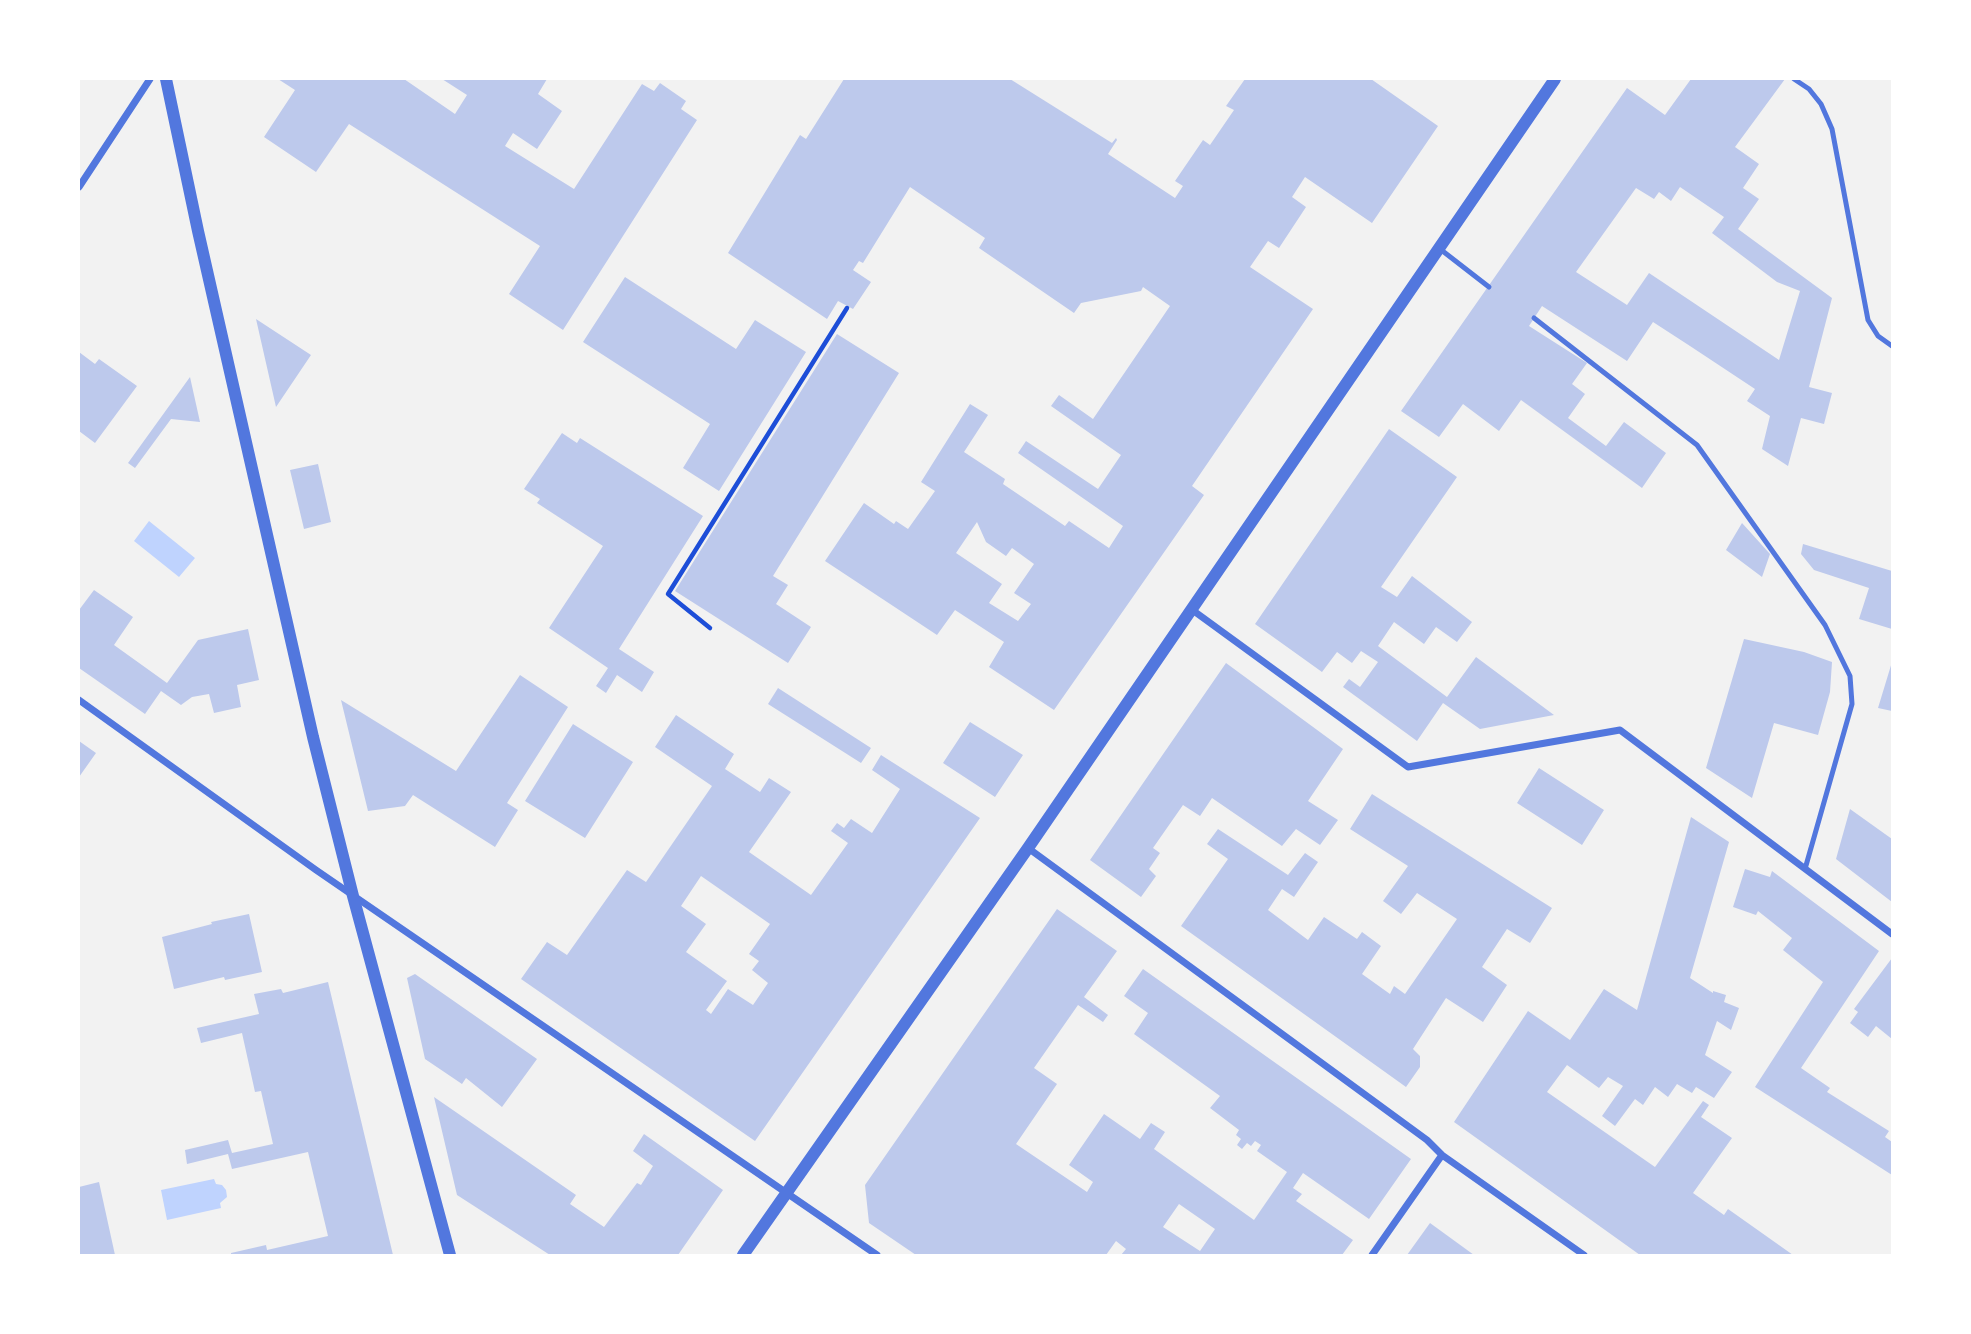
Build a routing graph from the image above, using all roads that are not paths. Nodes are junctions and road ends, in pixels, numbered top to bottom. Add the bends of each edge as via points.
1 (149, 79) edge
2 (166, 79) edge
3 (1555, 79) edge
4 (1794, 79) edge
5 (79, 187) edge
6 (1440, 249) junction
7 (1489, 287) dead end
8 (1534, 318) dead end
9 (1892, 346) edge
10 (1190, 609) junction
11 (79, 700) edge
12 (1028, 848) junction
13 (1805, 869) junction
14 (353, 896) junction
15 (1892, 934) edge
16 (1442, 1155) junction
17 (787, 1192) junction
18 (450, 1255) edge
19 (743, 1255) edge
20 (877, 1255) edge
21 (1372, 1255) edge
22 (1584, 1255) edge

1 - 5 street
2 - 14 street via 313,737
3 - 6 street
4 - 9 lane via 1821,104 1832,129 1868,320 1878,336
6 - 7 lane
6 - 10 street
8 - 13 lane via 1697,445 1830,635 1850,677 1852,704
10 - 12 street
10 - 13 street via 1408,767 1620,730
11 - 14 street
12 - 16 street
12 - 17 street
13 - 15 street
14 - 17 street
14 - 18 street
16 - 21 street
16 - 22 street
17 - 19 street
17 - 20 street

